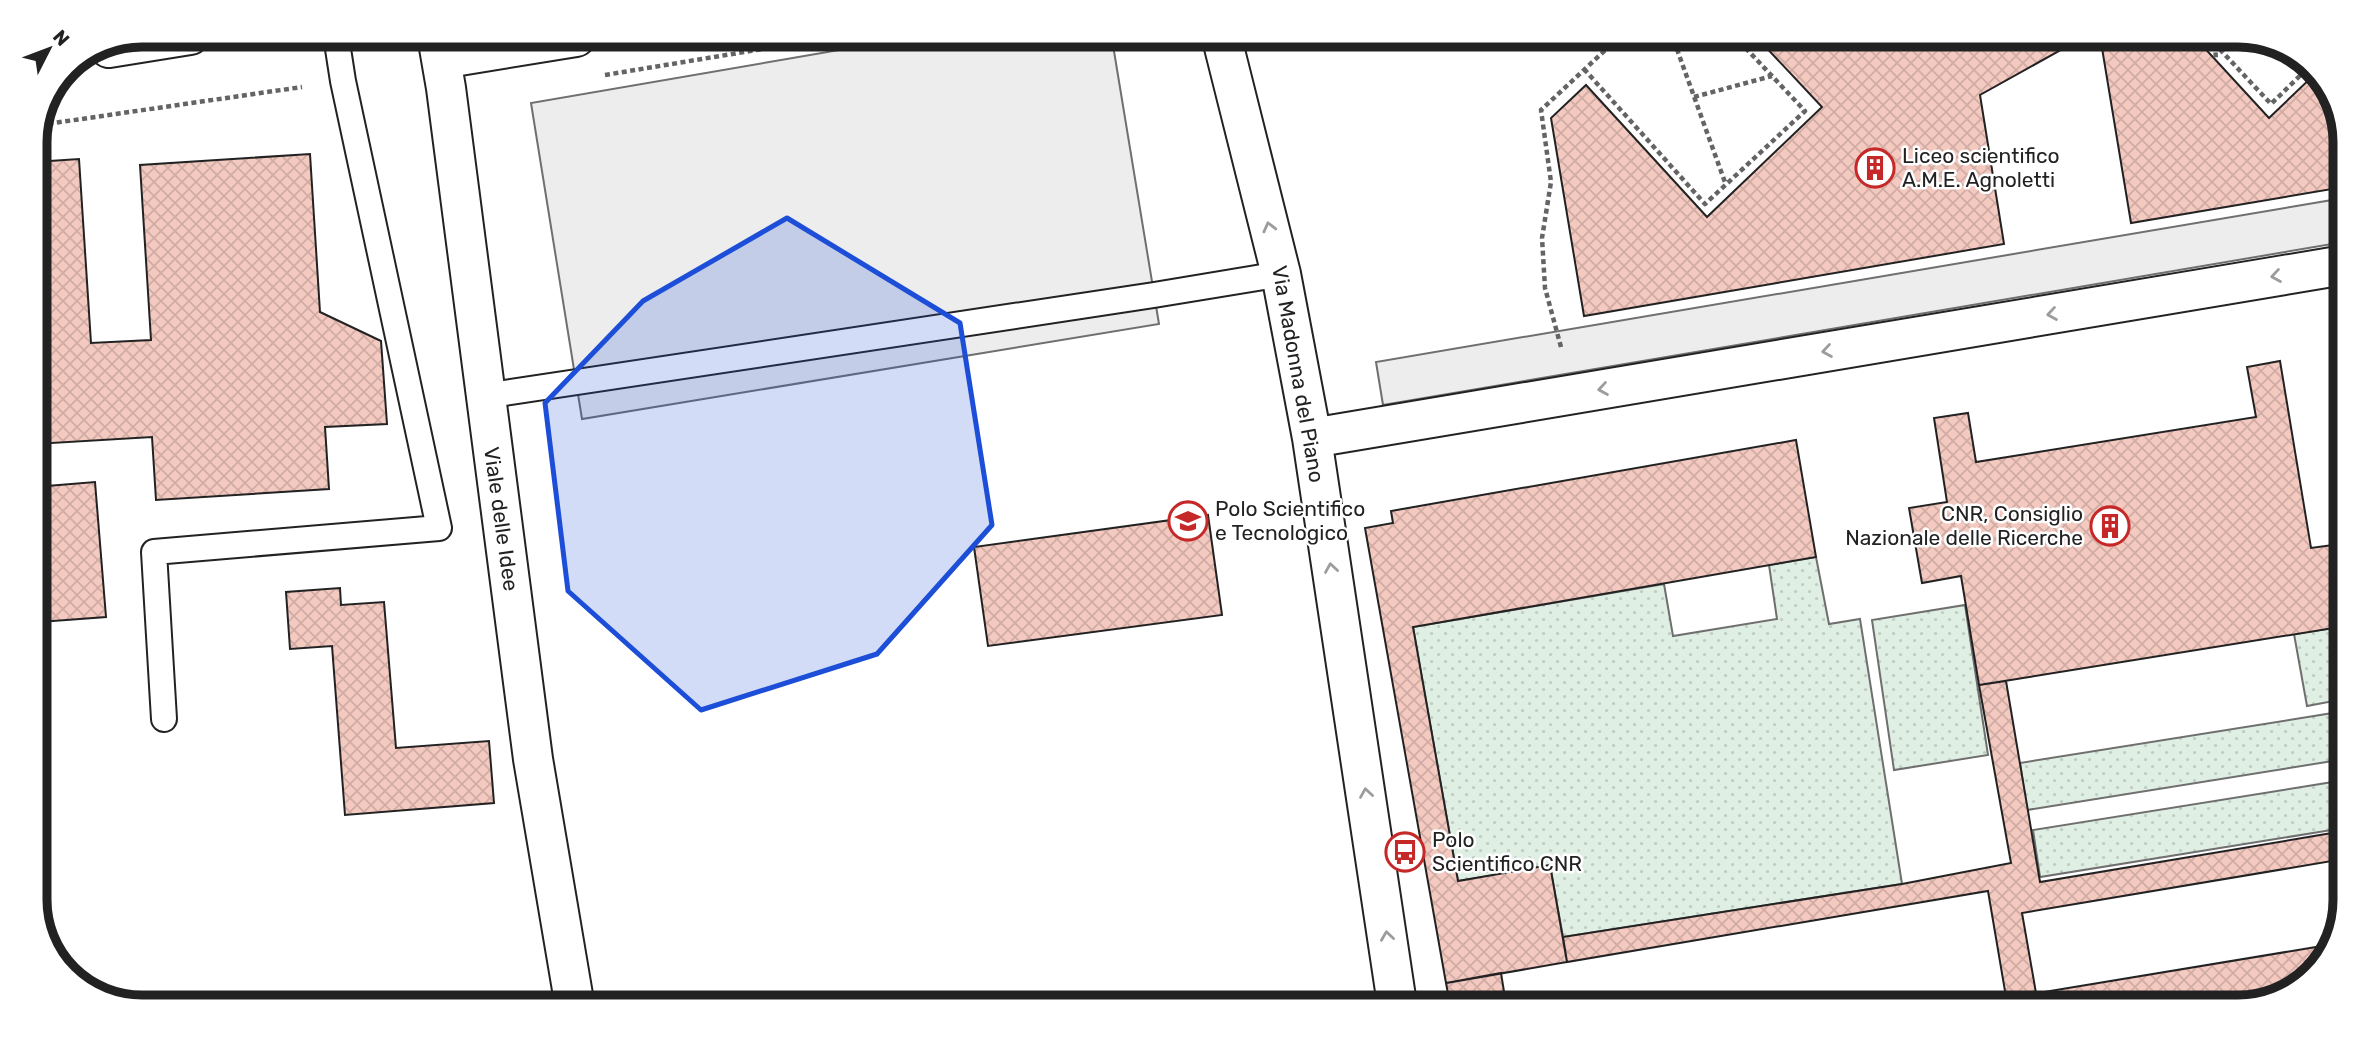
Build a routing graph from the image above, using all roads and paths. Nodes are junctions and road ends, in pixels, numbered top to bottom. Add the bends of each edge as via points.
1 (338, 47) edge
2 (439, 47) edge
3 (775, 47) edge
4 (1224, 47) edge
5 (1608, 47) edge
6 (1676, 47) edge
7 (1745, 47) edge
8 (2215, 47) edge
9 (2219, 47) edge
10 (2216, 61) dead end
11 (1584, 69) junction
12 (2303, 73) edge
13 (599, 76) dead end
14 (1772, 76) junction
15 (343, 81) junction
16 (1694, 97) junction
17 (49, 124) edge
18 (1726, 185) junction
19 (2333, 267) edge
20 (1281, 274) junction
21 (1573, 394) junction
22 (484, 396) junction
23 (1312, 438) junction
24 (164, 719) dead end
25 (573, 995) edge
26 (1396, 995) edge

1 - 15 lane
2 - 22 street, Viale delle Idee
3 - 13 path
20 -> 4 street, Via Madonna del Piano
5 - 11 path
6 - 16 path
7 - 14 path
8 - 10 path
9 - 12 path via 2271,104
11 - 18 path via 1705,204
11 - 21 path via 1541,110 1551,182 1542,238 1545,288
14 - 16 path
14 - 18 path via 1805,111
15 - 17 path
15 - 24 lane via 439,528 154,552
16 - 18 path
19 -> 21 street
20 - 22 lane
20 - 23 street, Via Madonna del Piano
21 - 23 street
22 - 25 street, Viale delle Idee via 533,759
26 -> 23 street, Via Madonna del Piano

